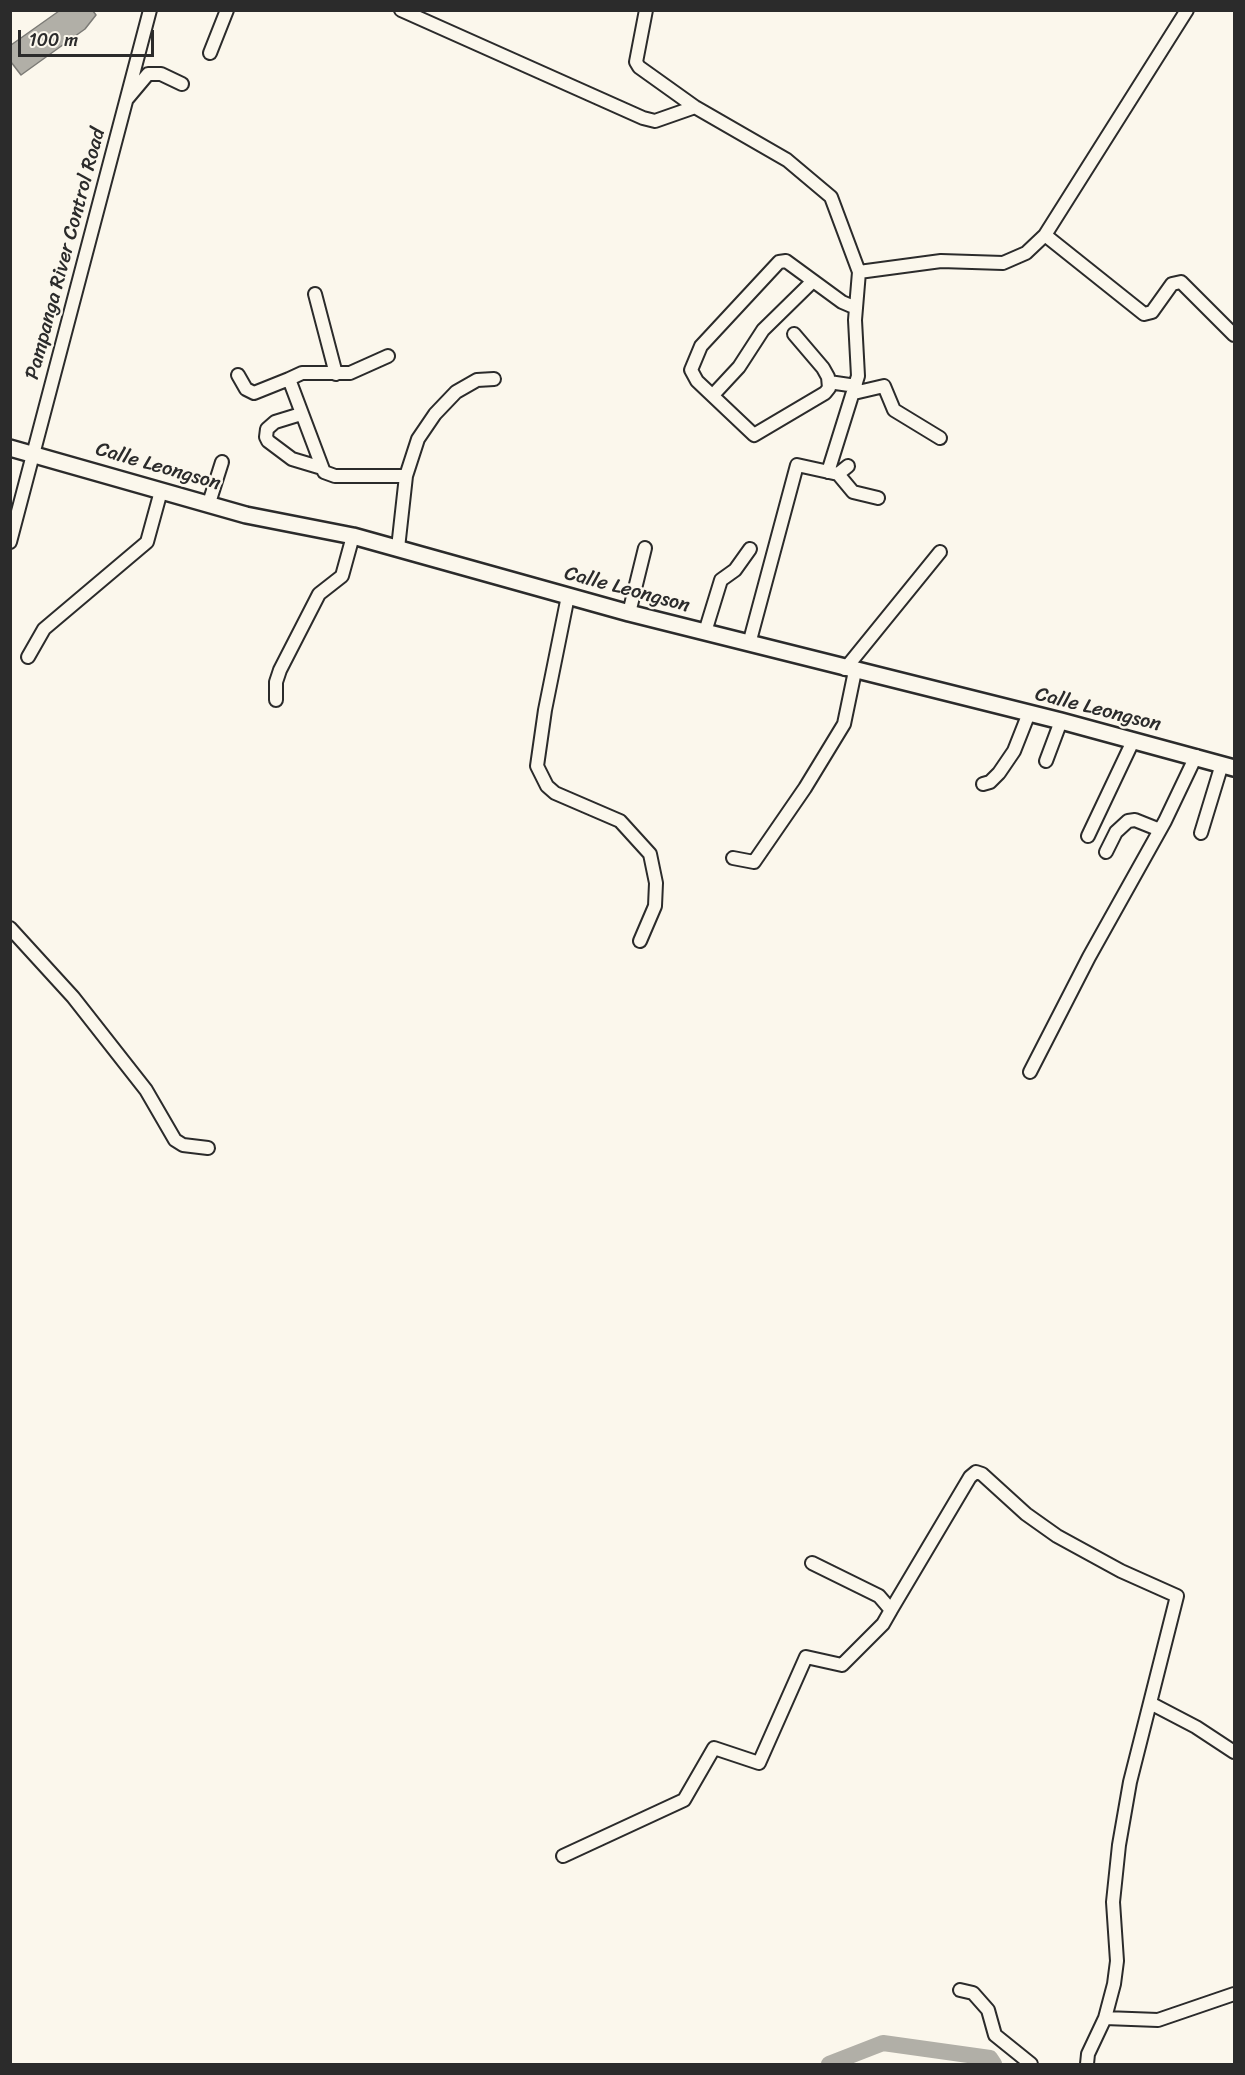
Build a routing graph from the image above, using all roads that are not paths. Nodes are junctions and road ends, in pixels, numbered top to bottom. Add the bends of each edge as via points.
1 (150, 10) edge
2 (227, 10) edge
3 (402, 10) edge
4 (646, 10) edge
5 (1187, 10) edge
6 (210, 53) dead end
7 (182, 84) dead end
8 (126, 98) junction
9 (695, 107) junction
10 (1045, 235) junction
11 (859, 272) junction
12 (813, 281) junction
13 (315, 294) dead end
14 (856, 308) junction
15 (794, 334) dead end
16 (1234, 335) edge
17 (388, 356) dead end
18 (336, 374) junction
19 (238, 375) dead end
20 (290, 379) junction
21 (494, 379) dead end
22 (829, 382) junction
23 (855, 389) junction
24 (713, 395) junction
25 (301, 414) junction
26 (940, 438) dead end
27 (10, 448) edge
28 (35, 453) junction
29 (222, 462) dead end
30 (848, 466) dead end
31 (322, 468) junction
32 (833, 473) junction
33 (406, 476) junction
34 (161, 491) junction
35 (878, 498) dead end
36 (209, 503) junction
37 (353, 536) junction
38 (10, 542) edge
39 (398, 548) junction
40 (645, 548) dead end
41 (750, 549) dead end
42 (940, 552) dead end
43 (568, 596) junction
44 (629, 613) junction
45 (705, 632) junction
46 (749, 644) junction
47 (28, 657) dead end
48 (850, 670) junction
49 (276, 700) dead end
50 (1029, 713) junction
51 (1061, 721) junction
52 (1133, 741) junction
53 (1196, 756) junction
54 (1046, 761) dead end
55 (1228, 766) edge
56 (982, 784) dead end
57 (1160, 830) junction
58 (1201, 833) dead end
59 (1088, 836) dead end
60 (1106, 852) dead end
61 (733, 858) dead end
62 (10, 928) edge
63 (640, 941) dead end
64 (1030, 1072) dead end
65 (208, 1148) dead end
66 (812, 1563) dead end
67 (891, 1610) junction
68 (1152, 1704) junction
69 (1234, 1752) edge
70 (562, 1856) dead end
71 (960, 1990) dead end
72 (1234, 1994) edge
73 (1105, 2018) junction
74 (1031, 2064) edge
75 (1087, 2064) edge

1 - 8 street, Pampanga River Control Road
2 - 6 street
3 - 9 street via 643,118 655,121
4 - 9 street via 636,62
5 - 10 street
7 - 8 street via 161,74 148,74 131,97
8 - 28 street, Pampanga River Control Road
9 - 11 street via 787,160 831,197
10 - 11 street via 1026,253 1004,263 941,261
10 - 16 street via 1144,314 1152,312 1172,284 1181,282
11 - 14 street
12 - 14 street
12 - 24 street via 763,330 744,360
12 - 24 street via 786,261 779,262 701,346 691,370
13 - 18 street
14 - 23 street
15 - 22 street via 823,368
17 - 18 street
18 - 20 street via 302,373
19 - 20 street via 246,389 254,393
20 - 25 street
21 - 33 street via 464,386 443,404 418,439
22 - 23 street
22 - 24 street via 825,393 754,435
23 - 26 street via 884,386 892,408
23 - 32 street
25 - 31 street
25 - 31 street via 275,422 267,429 266,437 292,459
27 - 28 main road, Calle Leongson
28 - 34 main road, Calle Leongson
28 - 38 street, Pampanga River Control Road
29 - 36 street
30 - 32 street
31 - 33 street via 335,476
32 - 35 street via 853,492
32 - 46 street via 797,465
33 - 39 street
34 - 36 main road, Calle Leongson
34 - 47 street via 147,542 44,629
36 - 37 main road, Calle Leongson via 246,515
37 - 39 main road, Calle Leongson
37 - 49 street via 342,576 319,594 280,670
39 - 43 main road, Calle Leongson
40 - 44 street
41 - 45 street via 735,570 721,580
42 - 48 street
43 - 44 main road, Calle Leongson
43 - 63 street via 537,766 543,781 555,793 620,821 650,854 656,883 655,906
44 - 45 main road, Calle Leongson
45 - 46 main road, Calle Leongson
46 - 48 main road, Calle Leongson
48 - 50 main road, Calle Leongson
48 - 61 street via 844,724 811,779 754,862
50 - 51 main road, Calle Leongson
50 - 56 street via 1014,751 999,773
51 - 52 main road, Calle Leongson
51 - 54 street
52 - 53 main road, Calle Leongson
52 - 59 street
53 - 55 main road, Calle Leongson
53 - 57 street
55 - 58 street
57 - 60 street via 1128,821 1116,832
57 - 64 street
62 - 65 street via 73,997 146,1089 175,1140
66 - 67 street via 879,1596
67 - 68 street via 970,1477 976,1472 982,1474 1057,1536 1177,1596
67 - 70 street via 870,1639 842,1665 806,1657 759,1763 714,1748 684,1800
68 - 69 street
68 - 73 street via 1130,1782 1119,1845 1113,1902 1117,1968
71 - 74 street via 973,1993 990,2014 995,2035
72 - 73 street via 1158,2020
73 - 75 street

